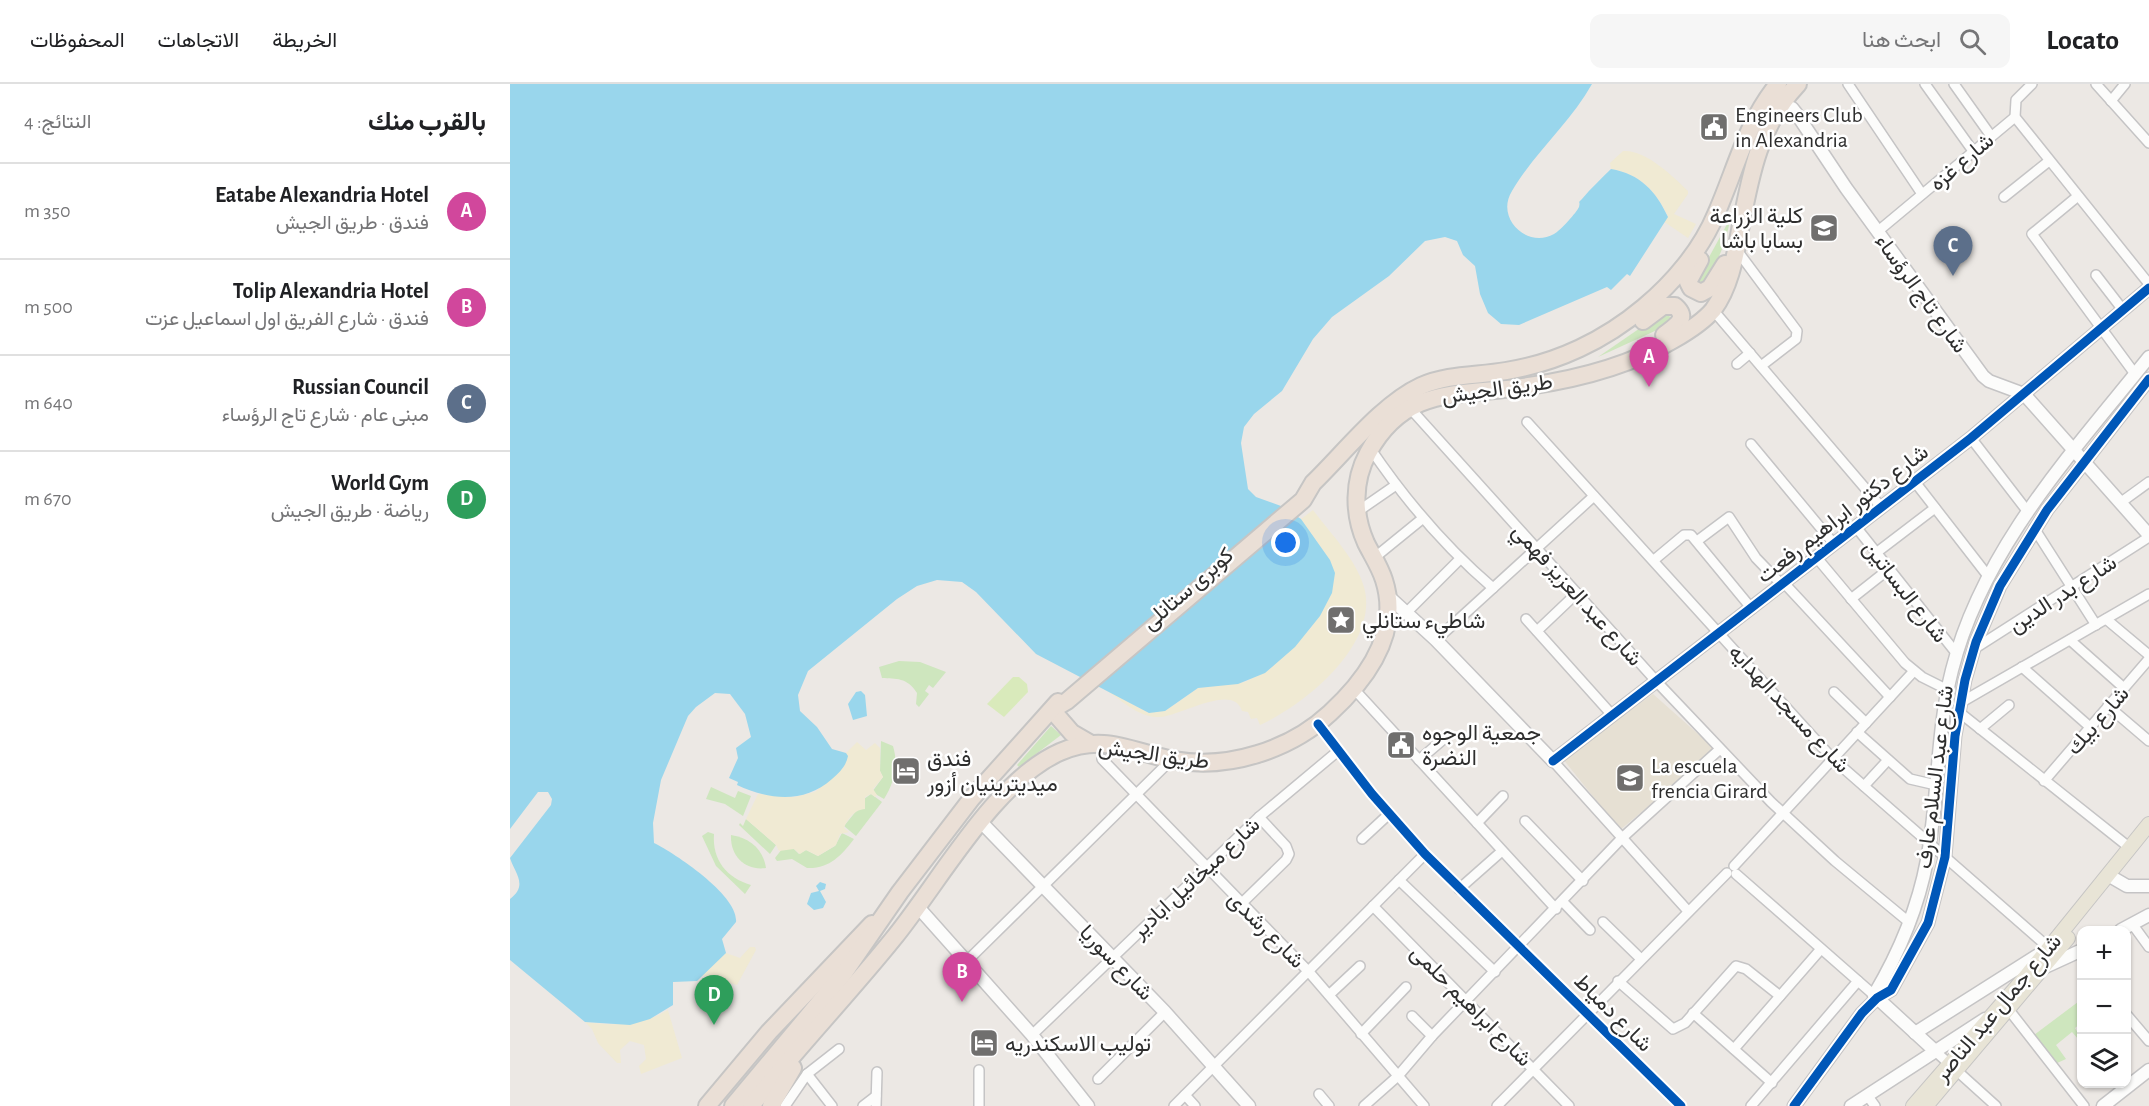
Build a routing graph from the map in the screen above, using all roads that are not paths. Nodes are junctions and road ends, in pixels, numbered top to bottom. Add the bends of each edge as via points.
1 (1778, 84) edge
2 (1798, 84) edge
3 (1848, 84) edge
4 (1924, 84) edge
5 (1954, 84) edge
6 (2032, 84) edge
7 (2096, 84) edge
8 (2125, 84) edge
9 (2111, 101) junction
10 (1780, 105) junction
11 (2014, 117) junction
12 (1991, 136) junction
13 (2149, 143) edge
14 (1973, 151) junction
15 (2049, 161) junction
16 (1922, 194) junction
17 (2078, 196) junction
18 (2004, 197) dead end
19 (1715, 217) junction
20 (1877, 232) junction
21 (1736, 249) junction
22 (2096, 275) dead end
23 (2149, 286) edge
24 (1713, 310) junction
25 (2123, 310) junction
26 (2100, 330) junction
27 (1590, 344) junction
28 (1750, 353) junction
29 (1644, 355) junction
30 (2149, 357) edge
31 (1737, 364) dead end
32 (1761, 366) junction
33 (2135, 374) junction
34 (2149, 379) edge
35 (2024, 394) junction
36 (1409, 407) junction
37 (1527, 422) dead end
38 (1971, 438) junction
39 (1751, 444) dead end
40 (1370, 448) junction
41 (2074, 452) junction
42 (2083, 463) junction
43 (1314, 482) joint
44 (1915, 482) junction
45 (2149, 482) edge
46 (1396, 485) junction
47 (1594, 496) junction
48 (2120, 503) junction
49 (1882, 508) junction
50 (1935, 508) junction
51 (1357, 512) junction
52 (2028, 512) junction
53 (1422, 519) junction
54 (1856, 527) junction
55 (2034, 528) junction
56 (2149, 536) edge
57 (1697, 541) junction
58 (1834, 544) junction
59 (1536, 549) junction
60 (1876, 552) junction
61 (1374, 558) junction
62 (1817, 558) junction
63 (1460, 559) junction
64 (1654, 560) junction
65 (1889, 569) junction
66 (1988, 576) junction
67 (1783, 584) junction
68 (2072, 587) junction
69 (1493, 588) junction
70 (1577, 593) junction
71 (2149, 594) edge
72 (1388, 596) junction
73 (1851, 599) junction
74 (1752, 609) junction
75 (1407, 612) junction
76 (1526, 619) dead end
77 (2106, 619) junction
78 (2096, 625) junction
79 (1537, 631) junction
80 (1720, 633) junction
81 (1436, 640) junction
82 (2070, 640) junction
83 (1974, 649) junction
84 (1957, 654) junction
85 (2149, 657) edge
86 (2022, 668) junction
87 (1914, 671) junction
88 (1657, 682) junction
89 (2124, 688) junction
90 (1354, 689) junction
91 (1948, 690) junction
92 (1834, 692) dead end
93 (1890, 697) junction
94 (1060, 703) junction
95 (2009, 705) dead end
96 (2108, 706) junction
97 (1959, 708) junction
98 (1613, 716) junction
99 (1318, 723) junction
100 (1866, 723) junction
101 (2090, 727) junction
102 (1980, 729) junction
103 (1857, 732) junction
104 (1446, 737) dead end
105 (2149, 741) edge
106 (1091, 744) junction
107 (1720, 749) junction
108 (1338, 751) junction
109 (1102, 759) dead end
110 (1833, 759) junction
111 (1888, 759) junction
112 (1171, 760) junction
113 (1419, 760) junction
114 (1553, 762) junction
115 (2044, 781) junction
116 (1936, 785) junction
117 (1864, 786) junction
118 (1137, 795) junction
119 (1503, 796) dead end
120 (1389, 814) junction
121 (1783, 814) junction
122 (1259, 817) junction
123 (1525, 821) dead end
124 (981, 822) junction
125 (1477, 823) junction
126 (2149, 824) edge
127 (1622, 838) junction
128 (1362, 839) dead end
129 (2149, 839) edge
130 (1929, 843) junction
131 (2130, 848) junction
132 (1502, 851) junction
133 (1425, 854) junction
134 (1945, 857) junction
135 (1205, 868) junction
136 (1732, 871) junction
137 (2111, 878) junction
138 (1399, 880) junction
139 (1583, 881) junction
140 (1043, 886) junction
141 (2149, 886) edge
142 (1459, 890) junction
143 (1242, 903) junction
144 (1373, 906) junction
145 (1559, 906) junction
146 (918, 907) junction
147 (1688, 911) junction
148 (886, 912) junction
149 (2149, 915) edge
150 (1603, 922) dead end
151 (1910, 923) junction
152 (2130, 926) edge
153 (1590, 930) dead end
154 (2131, 931) edge
155 (1520, 946) junction
156 (2149, 947) edge
157 (1821, 949) junction
158 (2047, 949) junction
159 (2077, 954) edge
160 (1111, 956) junction
161 (1641, 959) junction
162 (967, 961) junction
163 (2048, 965) junction
164 (1360, 966) dead end
165 (1309, 972) junction
166 (1495, 972) junction
167 (1618, 981) junction
168 (1858, 981) junction
169 (2019, 983) junction
170 (1406, 987) dead end
171 (1329, 995) junction
172 (1780, 996) junction
173 (1875, 996) junction
174 (1467, 1000) junction
175 (2009, 1010) junction
176 (1165, 1012) junction
177 (1587, 1013) junction
178 (1694, 1013) junction
179 (1412, 1016) dead end
180 (1989, 1017) junction
181 (2131, 1019) edge
182 (819, 1025) junction
183 (1915, 1033) junction
184 (1360, 1034) junction
185 (1032, 1035) junction
186 (1432, 1036) junction
187 (2149, 1041) edge
188 (839, 1048) dead end
189 (1734, 1049) junction
190 (1935, 1051) junction
191 (1214, 1065) junction
192 (1533, 1067) junction
193 (1953, 1068) junction
194 (979, 1070) dead end
195 (2149, 1070) edge
196 (878, 1072) dead end
197 (807, 1074) junction
198 (1398, 1076) junction
199 (1098, 1079) dead end
200 (1772, 1083) junction
201 (1318, 1094) dead end
202 (1185, 1095) junction
203 (1867, 1095) junction
204 (876, 1101) edge
205 (2105, 1105) edge
206 (707, 1106) edge
207 (733, 1106) edge
208 (751, 1106) edge
209 (771, 1106) edge
210 (785, 1106) edge
211 (832, 1106) edge
212 (863, 1106) edge
213 (980, 1106) edge
214 (1088, 1106) edge
215 (1174, 1106) edge
216 (1195, 1106) edge
217 (1249, 1106) edge
218 (1329, 1106) edge
219 (1365, 1106) edge
220 (1424, 1106) edge
221 (1497, 1106) edge
222 (1569, 1106) edge
223 (1681, 1106) edge
224 (1751, 1106) edge
225 (1794, 1106) edge
226 (1851, 1106) edge
227 (1875, 1106) edge
228 (1913, 1106) edge
229 (1926, 1106) edge
230 (1996, 1106) edge
231 (2084, 1106) edge

1 - 19 highway, طريق الجيش via 1747,134
2 - 10 highway, طريق الجيش
3 - 16 street
4 - 14 street
5 - 12 street
6 - 11 street, شارع غزه via 2016,100
7 - 9 street
8 - 9 street
9 - 13 street
10 - 20 street, شارع تاج الرؤساء via 1796,113
10 - 21 highway, طريق الجيش via 1752,168
11 - 12 street, شارع غزه
11 - 15 street
12 - 14 street, شارع غزه
14 - 16 street, شارع غزه
15 - 17 street
15 - 18 street
16 - 20 street, شارع غزه
17 - 23 street
17 - 26 street via 2032,234
19 - 21 highway via 1706,250 1689,278 1691,288 1707,290
19 - 27 highway, طريق الجيش via 1686,264 1660,292 1631,318
20 - 35 street, شارع تاج الرؤساء via 1983,376
21 - 24 highway, طريق الجيش
21 - 32 street via 1797,331 1796,339
22 - 25 street
23 - 25 street, شارع دكتور ابراهيم رفعت
24 - 28 street
24 - 29 highway, طريق الجيش via 1688,331
25 - 26 street, شارع دكتور ابراهيم رفعت
26 - 33 street
26 - 35 street, شارع دكتور ابراهيم رفعت
27 - 29 highway via 1631,328 1666,305 1678,308 1682,316 1679,325
27 - 43 highway, طريق الجيش via 1526,367 1451,377 1418,388 1384,414
28 - 31 street
28 - 32 street
29 - 36 highway, طريق الجيش via 1551,382 1454,392
30 - 33 street, شارع عبد السلام عارف
32 - 49 street
33 - 41 street, شارع عبد السلام عارف
34 - 42 street, شارع عبد السلام عارف
35 - 38 street, شارع دكتور ابراهيم رفعت
35 - 41 street, شارع تاج الرؤساء
36 - 40 highway, طريق الجيش
36 - 59 street, شارع عبد العزيز فهمي
37 - 47 street, شارع مسجد الهدايه
38 - 44 street, شارع دكتور ابراهيم رفعت
38 - 52 street
39 - 58 street
40 - 46 street
40 - 51 highway, طريق الجيش via 1359,473
41 - 42 street, شارع تاج الرؤساء
41 - 52 street, شارع عبد السلام عارف
42 - 48 street, شارع تاج الرؤساء
42 - 55 street, شارع عبد السلام عارف
43 - 94 highway, كوبرى ستانلى via 1303,500
44 - 49 street, شارع دكتور ابراهيم رفعت
44 - 50 street
45 - 48 street
46 - 51 street
46 - 53 street
47 - 59 street
47 - 64 street, شارع مسجد الهدايه
48 - 56 street, شارع تاج الرؤساء
49 - 54 street, شارع دكتور ابراهيم رفعت
50 - 60 street
50 - 66 street
51 - 61 highway, طريق الجيش
52 - 66 street, شارع عبد السلام عارف
53 - 61 street
53 - 63 street
54 - 58 street, شارع دكتور ابراهيم رفعت
54 - 60 street, شارع البساتين
55 - 68 street
55 - 83 street, شارع عبد السلام عارف via 1996,595
56 - 68 street, شارع بدر الدين
57 - 64 street via 1686,534
57 - 67 street via 1729,517 1756,558
57 - 74 street
58 - 62 street, شارع دكتور ابراهيم رفعت
59 - 69 street
59 - 70 street, شارع عبد العزيز فهمي
60 - 65 street, شارع البساتين
61 - 72 highway, طريق الجيش
62 - 67 street, شارع دكتور ابراهيم رفعت
62 - 73 street
63 - 69 street
63 - 75 street
64 - 80 street, شارع مسجد الهدايه via 1692,607
65 - 73 street
65 - 84 street, شارع البساتين
66 - 84 street, شارع عبد السلام عارف
67 - 74 street, شارع دكتور ابراهيم رفعت
67 - 93 street
68 - 78 street
68 - 83 street, شارع بدر الدين
69 - 81 street
70 - 79 street
70 - 88 street, شارع عبد العزيز فهمي
71 - 77 street
72 - 75 street
72 - 90 highway, طريق الجيش via 1384,639 1372,665
73 - 87 street
74 - 80 street, شارع دكتور ابراهيم رفعت
75 - 81 street
76 - 79 street
77 - 78 street
77 - 85 street
78 - 82 street
79 - 98 street
80 - 88 street, شارع دكتور ابراهيم رفعت
80 - 110 street, شارع مسجد الهدايه
81 - 114 street
82 - 86 street
82 - 89 street
83 - 97 street, شارع عبد السلام عارف
84 - 91 street, شارع عبد السلام عارف
85 - 89 street, شارع بيك
86 - 97 street
86 - 101 street
87 - 91 street
87 - 93 street
88 - 98 street, شارع دكتور ابراهيم رفعت
88 - 107 street, شارع عبد العزيز فهمي
89 - 96 street, شارع بيك
90 - 99 highway, طريق الجيش
90 - 113 street
91 - 116 street, شارع عبد السلام عارف
92 - 100 street
93 - 100 street
94 - 106 highway via 1072,733
94 - 148 highway via 972,798
95 - 102 street
96 - 101 street, شارع بيك
96 - 105 street
97 - 102 street
97 - 134 street, شارع عبد السلام عارف
98 - 114 street, شارع دكتور ابراهيم رفعت
99 - 108 street, شارع دمياط
99 - 112 highway, طريق الجيش via 1277,747 1248,756 1210,763
100 - 103 street
101 - 115 street, شارع بيك
102 - 115 street
103 - 110 street
103 - 111 street
104 - 113 street
106 - 112 highway, طريق الجيش via 1116,744
106 - 124 highway, طريق الجيش via 1062,752 1022,774
107 - 121 street, شارع عبد العزيز فهمي
107 - 127 street
108 - 120 street, شارع دمياط
108 - 122 street, شارع ميخائيل ابادير
109 - 118 street, شارع رشدى
110 - 117 street, شارع مسجد الهدايه
110 - 121 street
111 - 116 street via 1910,778
111 - 117 street
112 - 118 street
113 - 125 street
114 - 127 street
115 - 131 street
116 - 130 street, شارع عبد السلام عارف
117 - 130 street, شارع مسجد الهدايه
118 - 135 street, شارع رشدى
118 - 140 street
119 - 125 street
120 - 128 street
120 - 133 street, شارع دمياط
121 - 136 street
121 - 151 street, شارع عبد العزيز فهمي
122 - 135 street, شارع ميخائيل ابادير
122 - 143 street via 1289,854
123 - 139 street
124 - 140 street, شارع سوريا
124 - 146 highway, طريق الجيش
125 - 132 street
126 - 131 main road, شارع جمال عبد الناصر
127 - 139 street
127 - 147 street
129 - 137 main road, شارع جمال عبد الناصر
130 - 134 street, شارع مسجد الهدايه
130 - 151 street, شارع عبد السلام عارف
131 - 137 main road, شارع جمال عبد الناصر
132 - 142 street
132 - 145 street
133 - 138 street
133 - 142 street, شارع دمياط
134 - 158 street, شارع مسجد الهدايه
134 - 173 street, شارع عبد السلام عارف via 1937,898 1921,939 1891,990
135 - 143 street, شارع رشدى
135 - 160 street, شارع ميخائيل ابادير
136 - 147 street
136 - 157 street
137 - 141 street via 2127,886
137 - 158 main road, شارع جمال عبد الناصر
137 - 163 main road, شارع جمال عبد الناصر
138 - 144 street
138 - 166 street
139 - 145 street
140 - 160 street, شارع سوريا
140 - 162 street
142 - 155 street, شارع دمياط
143 - 165 street, شارع رشدى
144 - 165 street
144 - 174 street, شارع ابراهيم حلمى
145 - 153 street
145 - 155 street
146 - 162 street
146 - 182 highway, طريق الجيش
147 - 161 street
148 - 206 highway via 849,945 775,1024
148 - 207 highway via 838,979
149 - 152 street
150 - 161 street
151 - 173 street, شارع عبد السلام عارف
154 - 156 street
155 - 166 street
155 - 177 street, شارع دمياط
157 - 168 street
157 - 172 street
158 - 169 main road, شارع جمال عبد الناصر
158 - 183 street
159 - 163 street
160 - 176 street, شارع سوريا
160 - 185 street, شارع ميخائيل ابادير
161 - 167 street
162 - 185 street
163 - 169 street
163 - 175 main road, شارع جمال عبد الناصر
164 - 171 street
165 - 171 street, شارع رشدى
165 - 191 street
166 - 174 street
167 - 177 street
167 - 178 street via 1670,1028 1680,1028
168 - 173 street
168 - 200 street
169 - 180 main road, شارع جمال عبد الناصر
170 - 184 street
171 - 184 street, شارع رشدى
172 - 178 street via 1746,969 1736,966
172 - 189 street
173 - 183 street
173 - 225 street
174 - 186 street
174 - 192 street, شارع ابراهيم حلمى
175 - 193 main road, شارع جمال عبد الناصر
175 - 231 street
176 - 191 street, شارع سوريا
176 - 199 street
177 - 192 street
177 - 223 street, شارع دمياط
178 - 189 street
179 - 186 street
180 - 190 street
180 - 193 main road, شارع جمال عبد الناصر
181 - 187 street
182 - 208 highway, طريق الجيش
182 - 209 highway
183 - 190 street
184 - 198 street, شارع رشدى
185 - 214 street
186 - 198 street
188 - 197 street
189 - 200 street
190 - 193 street
190 - 203 street
191 - 202 street
191 - 217 street, شارع سوريا
192 - 221 street
192 - 222 street, شارع ابراهيم حلمى
193 - 228 main road, شارع جمال عبد الناصر
193 - 229 main road, شارع جمال عبد الناصر
193 - 230 street
194 - 213 street
195 - 205 street
196 - 204 street
197 - 210 street
197 - 211 street
198 - 219 street
198 - 220 street, شارع رشدى
200 - 224 street
201 - 218 street
202 - 215 street
202 - 216 street
203 - 226 street
203 - 227 street
204 - 212 street

